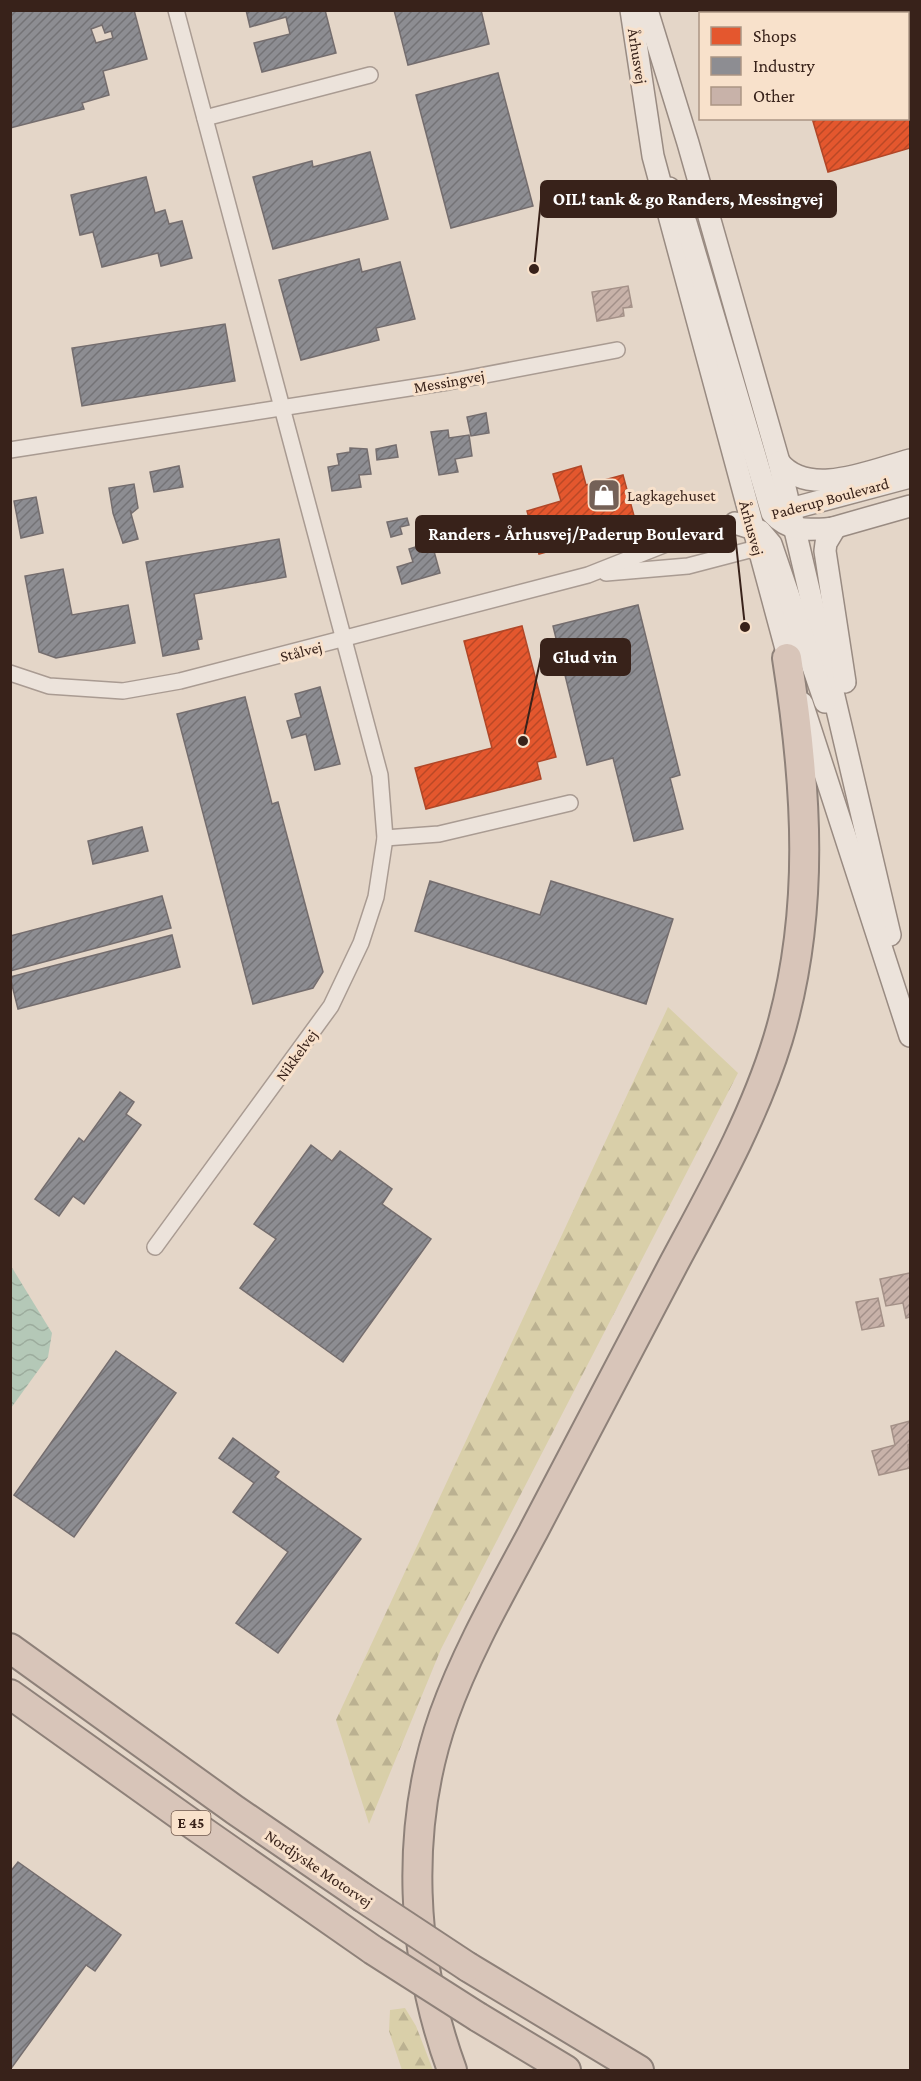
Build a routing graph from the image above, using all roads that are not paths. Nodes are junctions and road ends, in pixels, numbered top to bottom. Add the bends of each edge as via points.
1 (176, 10) edge
2 (631, 10) edge
3 (647, 10) edge
4 (370, 75) dead end
5 (204, 118) junction
6 (652, 156) junction
7 (617, 350) dead end
8 (281, 408) junction
9 (10, 450) edge
10 (910, 460) edge
11 (779, 462) junction
12 (910, 477) edge
13 (910, 506) edge
14 (781, 511) junction
15 (745, 523) junction
16 (835, 528) junction
17 (797, 533) junction
18 (764, 546) junction
19 (588, 575) junction
20 (342, 641) junction
21 (788, 658) junction
22 (10, 673) edge
23 (570, 803) dead end
24 (863, 810) junction
25 (385, 838) junction
26 (910, 1026) edge
27 (910, 1036) edge
28 (155, 1247) dead end
29 (10, 1648) edge
30 (10, 1694) edge
31 (452, 2070) edge
32 (566, 2070) edge
33 (639, 2070) edge

1 - 5 street
2 - 6 main road, Århusvej
3 - 11 main road, Århusvej
4 - 5 street
5 - 8 street
6 - 14 main road via 686,223
6 - 15 main road, Århusvej
7 - 8 street, Messingvej
8 - 9 street, Messingvej
8 - 20 street
10 - 11 main road via 820,482 796,477
11 - 14 main road, Århusvej
12 - 14 main road, Paderup Boulevard
13 - 16 main road, Paderup Boulevard
14 - 15 main road, Paderup Boulevard
14 - 17 main road, Århusvej
15 - 18 main road, Århusvej
15 - 19 street, Stålvej via 679,539
16 - 17 main road, Paderup Boulevard
16 - 24 main road via 825,551
17 - 18 main road, Paderup Boulevard
17 - 24 main road, Århusvej
18 - 19 street, Stålvej via 687,566
18 - 21 main road, Århusvej
18 - 24 main road
19 - 20 street, Stålvej
20 - 22 street, Stålvej via 180,681 123,690 49,686
20 - 25 street, Nikkelvej via 380,775
21 - 27 main road, Århusvej
21 - 31 highway via 800,739 806,843 796,962 777,1042 713,1189 483,1628 444,1717 432,1756 423,1798 417,1878 424,1959
23 - 25 street via 439,834
24 - 26 main road, Århusvej
25 - 28 street, Nikkelvej via 376,897 361,943 331,1006
29 - 33 highway, Nordjyske Motorvej / E 45, bridge via 362,1897
30 - 32 highway, E 45, bridge via 373,1950

